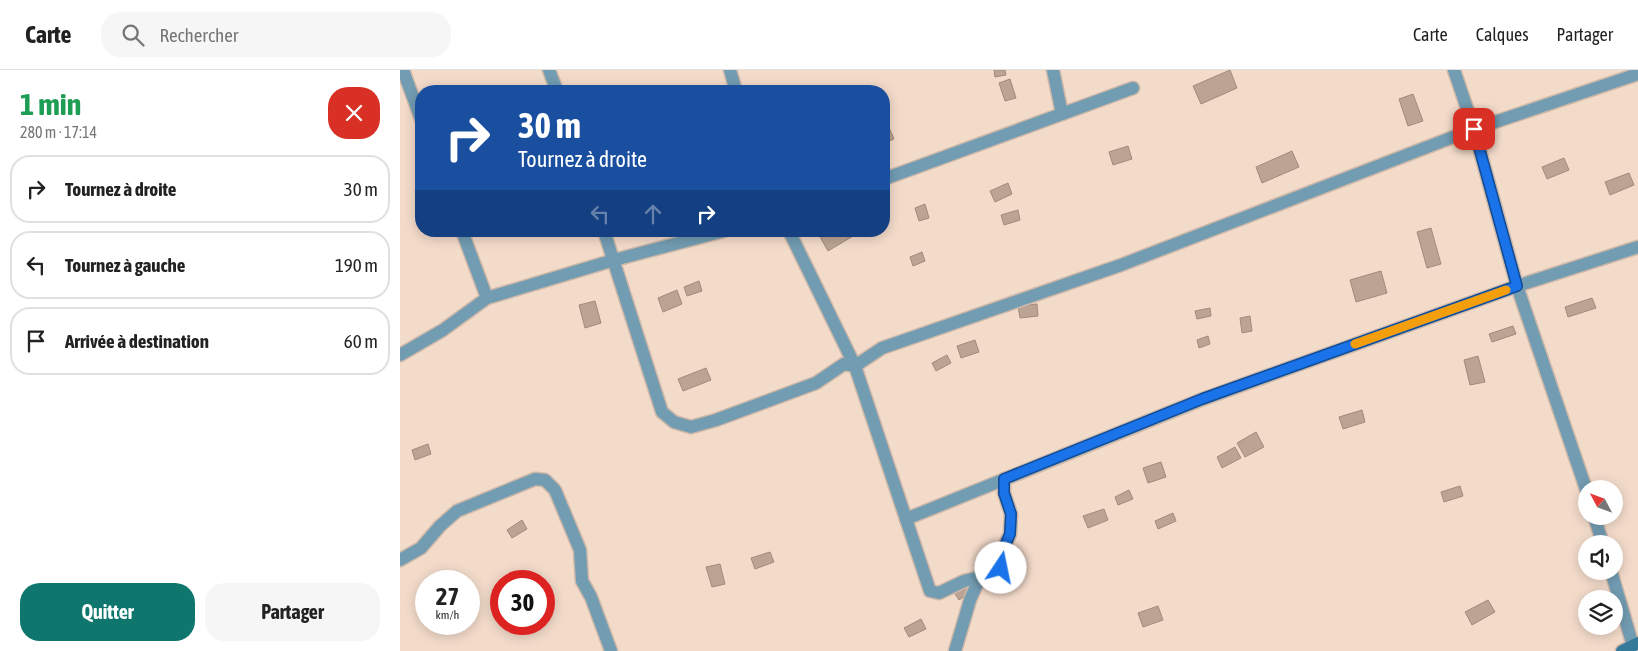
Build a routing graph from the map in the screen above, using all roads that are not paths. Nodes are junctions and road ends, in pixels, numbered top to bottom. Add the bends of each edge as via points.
1 (403, 70) edge
2 (549, 70) edge
3 (730, 70) edge
4 (1053, 70) edge
5 (1454, 70) edge
6 (1638, 74) edge
7 (555, 85) edge
8 (734, 85) edge
9 (1133, 88) dead end
10 (415, 103) edge
11 (1062, 114) junction
12 (1474, 129) junction
13 (890, 177) edge
14 (464, 237) edge
15 (606, 237) edge
16 (701, 237) edge
17 (792, 237) edge
18 (1638, 247) edge
19 (614, 260) junction
20 (1517, 286) junction
21 (486, 298) junction
22 (400, 355) edge
23 (855, 366) junction
24 (1004, 479) junction
25 (1583, 480) edge
26 (906, 519) junction
27 (400, 560) edge
28 (980, 577) junction
29 (1613, 580) edge
30 (1631, 647) edge
31 (611, 651) edge
32 (955, 651) edge

1 - 10 street
2 - 7 street
3 - 8 street
4 - 11 street
5 - 12 street
6 - 12 street
9 - 11 street
11 - 13 street
12 - 20 street
12 - 23 street via 1121,265 882,348
14 - 21 street
15 - 19 street
16 - 19 street
17 - 23 street
18 - 20 street
19 - 21 street
19 - 23 street via 662,412 674,422 691,426 716,420 816,383 844,364
20 - 24 street via 1202,399
20 - 25 street
21 - 22 street via 443,330
23 - 26 street
24 - 26 street
24 - 28 street via 1004,493 1011,514 1010,534 1001,568
26 - 28 street via 930,591 939,593
27 - 31 street via 421,548 457,511 535,479 545,480 555,490 580,550 582,581
28 - 32 street
29 - 30 street

